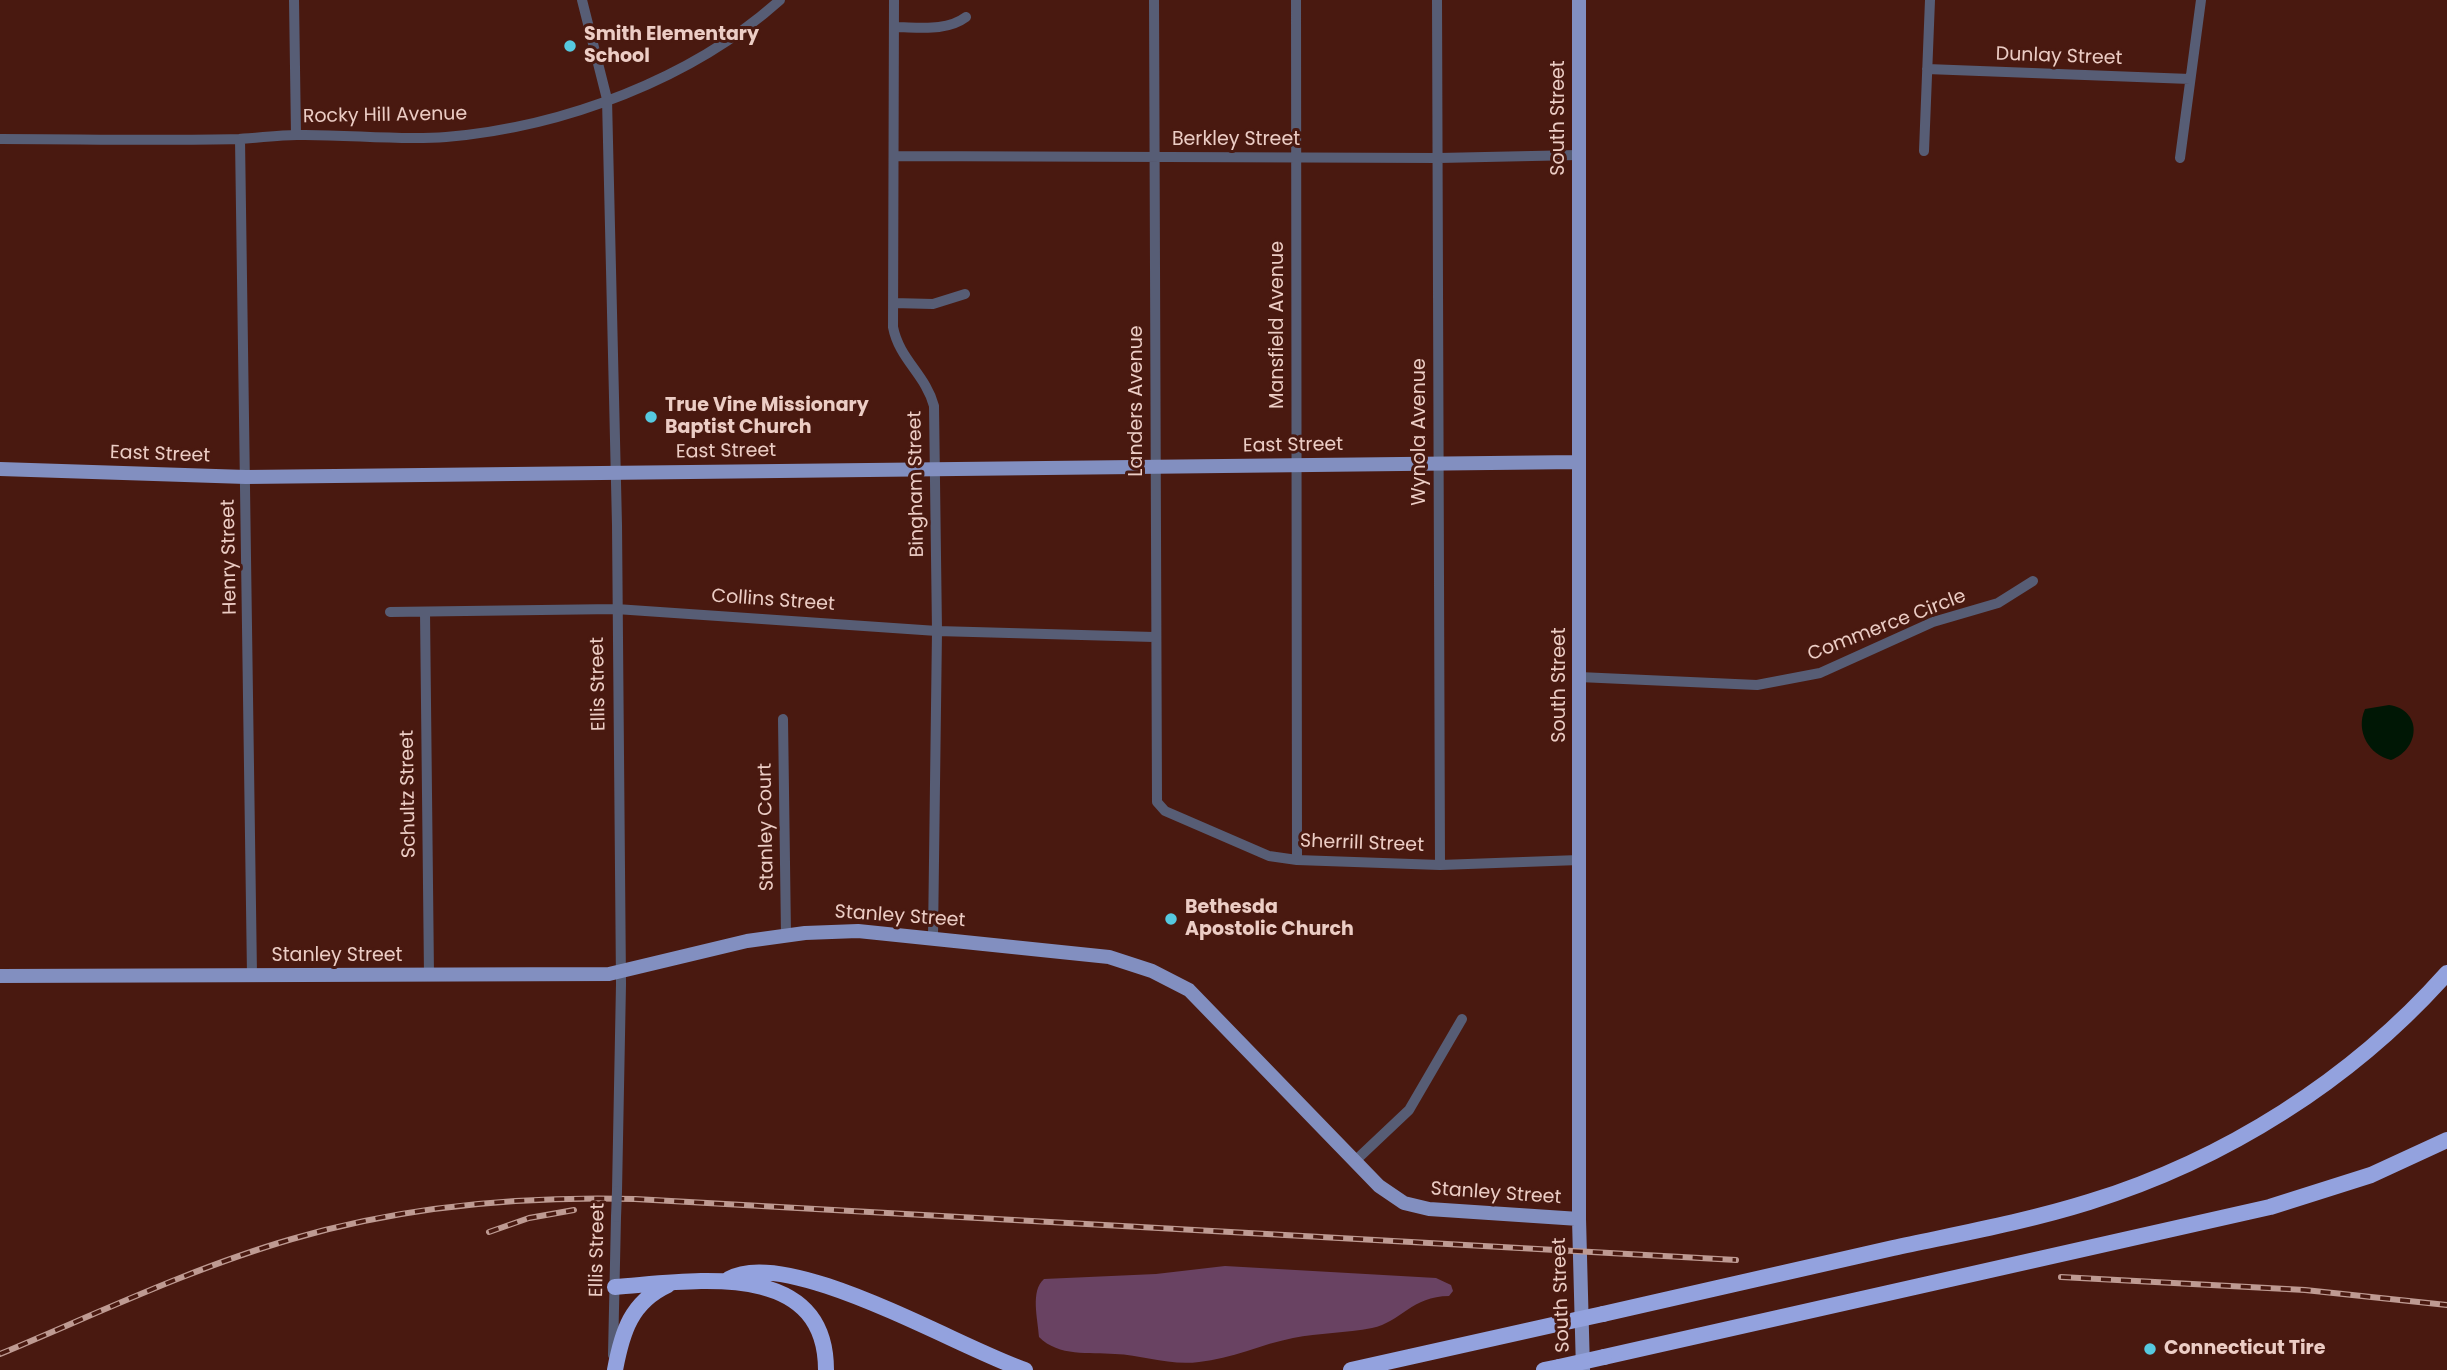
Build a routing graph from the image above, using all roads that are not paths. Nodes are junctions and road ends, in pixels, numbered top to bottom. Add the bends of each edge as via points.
1 (294, 0) edge
2 (582, 0) edge
3 (780, 0) edge
4 (894, 0) edge
5 (1154, 0) edge
6 (1296, 0) edge
7 (1437, 0) edge
8 (1579, 0) edge
9 (1930, 0) edge
10 (2201, 0) edge
11 (967, 17) dead end
12 (894, 27) junction
13 (1927, 69) junction
14 (2190, 79) junction
15 (607, 99) junction
16 (296, 135) junction
17 (0, 139) edge
18 (240, 139) junction
19 (1924, 151) dead end
20 (1578, 155) junction
21 (894, 156) junction
22 (1155, 157) junction
23 (1296, 157) junction
24 (1439, 158) junction
25 (2180, 158) dead end
26 (965, 294) dead end
27 (893, 303) junction
28 (1579, 461) junction
29 (1437, 464) junction
30 (1296, 465) junction
31 (1154, 467) junction
32 (0, 469) edge
33 (935, 469) junction
34 (615, 472) junction
35 (246, 477) junction
36 (2033, 581) dead end
37 (616, 609) junction
38 (390, 612) dead end
39 (425, 612) junction
40 (937, 631) junction
41 (1154, 637) junction
42 (1579, 677) junction
43 (783, 719) dead end
44 (1157, 802) joint
45 (1297, 860) junction
46 (1579, 860) junction
47 (1440, 865) junction
48 (786, 935) junction
49 (933, 937) junction
50 (621, 973) junction
51 (2447, 973) edge
52 (0, 975) edge
53 (252, 975) junction
54 (429, 975) junction
55 (1462, 1019) dead end
56 (2447, 1140) edge
57 (1355, 1161) junction
58 (1579, 1219) junction
59 (729, 1279) junction
60 (675, 1283) junction
61 (615, 1287) junction
62 (1551, 1368) edge
63 (614, 1370) edge
64 (826, 1370) edge
65 (1025, 1370) edge
66 (1351, 1370) edge
67 (1583, 1370) edge

1 - 16 street
2 - 15 street, Ellis Street
3 - 15 street, Rocky Hill Avenue via 750,27 679,68
4 - 12 street, Bingham Street
5 - 22 street, Landers Avenue
6 - 23 street, Mansfield Avenue
7 - 24 street, Wynola Avenue
8 - 20 main road, South Street
9 - 13 street
10 - 14 street
11 - 12 street via 943,27
12 - 21 street, Bingham Street
13 - 14 street, Dunlay Street
13 - 19 street
14 - 25 street
15 - 16 street, Rocky Hill Avenue via 524,125 445,137
15 - 34 street, Ellis Street
16 - 18 street, Rocky Hill Avenue
17 - 18 street, Rocky Hill Avenue
18 - 35 street, Henry Street
20 - 24 street, Berkley Street
20 - 28 main road, South Street
21 - 22 street, Berkley Street
21 - 27 street, Bingham Street
22 - 23 street, Berkley Street
22 - 31 street, Landers Avenue
23 - 24 street, Berkley Street
23 - 30 street, Mansfield Avenue
24 - 29 street, Wynola Avenue
26 - 27 street via 933,304
27 - 33 street, Bingham Street via 896,345 930,390
28 - 29 main road, East Street
28 - 42 main road, South Street
29 - 30 main road, East Street
29 - 47 street, Wynola Avenue
30 - 31 main road, East Street
30 - 45 street, Mansfield Avenue
31 - 33 main road, East Street
31 - 41 street, Landers Avenue
32 - 35 main road, East Street
33 - 34 main road, East Street
33 - 40 street, Bingham Street
34 - 35 main road, East Street
34 - 37 street, Ellis Street
35 - 53 street, Henry Street
36 - 42 street, Commerce Circle via 1998,603 1933,622 1820,673 1757,685
37 - 39 street, Collins Street
37 - 40 street, Collins Street
37 - 50 street, Ellis Street
38 - 39 street, Collins Street
39 - 54 street, Schultz Street
40 - 41 street, Collins Street
40 - 49 street, Bingham Street
41 - 44 street, Landers Avenue
42 - 46 main road, South Street
43 - 48 street, Stanley Court
44 - 45 street, Sherrill Street via 1165,811 1269,856
45 - 47 street, Sherrill Street
46 - 47 street, Sherrill Street
46 - 58 main road, South Street
48 - 49 main road, Stanley Street via 858,931
48 - 50 main road, Stanley Street
49 - 57 main road, Stanley Street via 1109,957 1171,980 1209,1008
50 - 54 main road, Stanley Street
50 - 61 street, Ellis Street, bridge
51 - 66 highway, bridge via 2402,1019 2313,1091 2211,1154 2130,1188 2060,1211
52 - 53 main road, Stanley Street
53 - 54 main road, Stanley Street
55 - 57 street via 1409,1110
56 - 62 highway, bridge via 2364,1178 2295,1200
57 - 58 main road, Stanley Street via 1386,1192 1416,1207
58 - 67 main road, South Street
59 - 60 highway
59 - 64 highway via 774,1289 801,1308 821,1336
59 - 65 highway via 754,1272 820,1283
60 - 61 highway
60 - 63 highway via 649,1296 631,1315
61 - 63 street, Ellis Street

